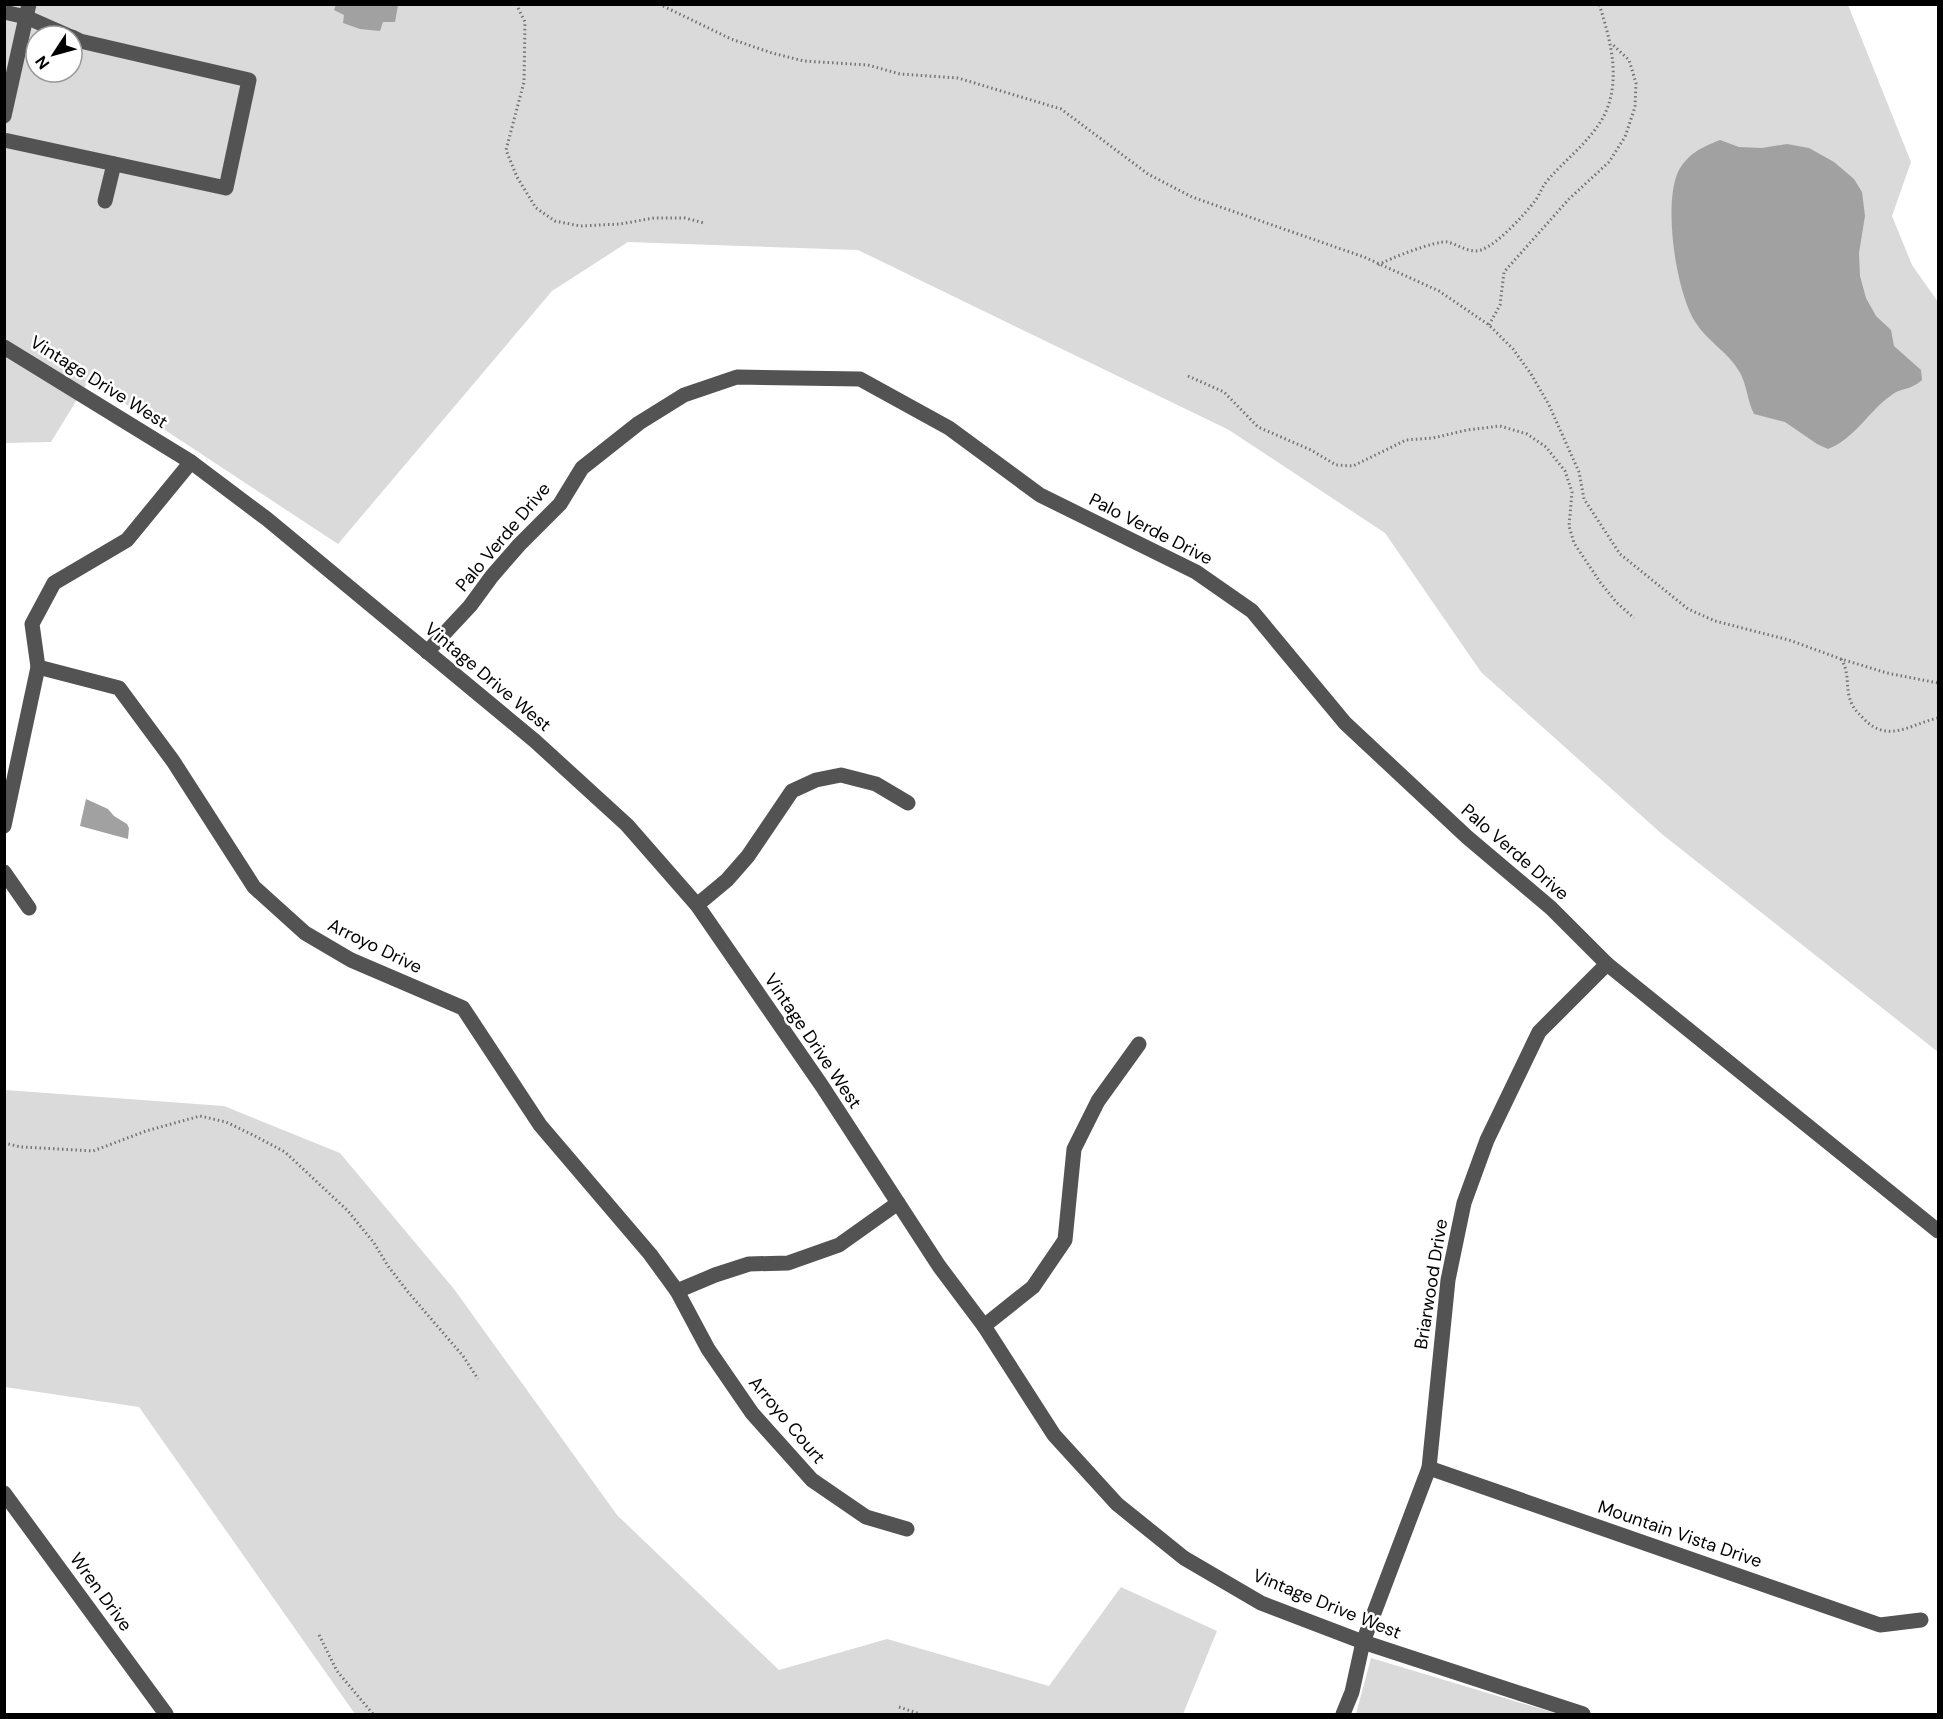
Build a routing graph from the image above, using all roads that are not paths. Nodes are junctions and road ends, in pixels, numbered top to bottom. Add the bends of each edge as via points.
1 (28, 11) edge
2 (4, 12) edge
3 (50, 24) edge
4 (84, 40) edge
5 (4, 116) edge
6 (4, 140) edge
7 (114, 164) junction
8 (105, 201) dead end
9 (4, 347) edge
10 (191, 462) junction
11 (427, 652) junction
12 (38, 667) junction
13 (908, 803) dead end
14 (4, 826) edge
15 (4, 872) edge
16 (697, 905) junction
17 (29, 908) dead end
18 (1607, 964) junction
19 (1139, 1044) dead end
20 (898, 1203) junction
21 (1938, 1231) edge
22 (677, 1291) junction
23 (984, 1326) junction
24 (1429, 1468) junction
25 (4, 1493) edge
26 (907, 1529) dead end
27 (1921, 1620) dead end
28 (1363, 1642) junction
29 (166, 1714) edge
30 (1343, 1714) edge
31 (1583, 1714) edge

1 - 2 street
1 - 3 street
1 - 5 street
4 - 7 street via 249,80 226,188
6 - 7 street
7 - 8 street
9 - 10 street, Vintage Drive West
10 - 11 street, Vintage Drive West via 267,519
10 - 12 street via 127,540 54,583 32,624
11 - 16 street, Vintage Drive West via 535,741 627,825
11 - 18 street, Palo Verde Drive via 519,545 560,504 582,468 639,423 684,395 737,377 860,379 949,428 1040,495 1196,572 1252,611 1345,723 1467,837 1551,908
12 - 14 street
12 - 22 street, Arroyo Drive via 119,688 173,761 254,887 305,933 351,960 463,1008 540,1125
13 - 16 street via 876,784 841,775 816,780 792,791 748,856
15 - 17 street
16 - 20 street, Vintage Drive West
18 - 21 street, Palo Verde Drive
18 - 24 street, Briarwood Drive via 1539,1032 1487,1140 1464,1203 1448,1280
19 - 23 street via 1098,1101 1074,1149 1065,1240 1033,1287
20 - 22 street via 839,1245 788,1263 749,1264
20 - 23 street, Vintage Drive West
22 - 26 street, Arroyo Court via 708,1349 752,1413 812,1480 866,1517
23 - 28 street, Vintage Drive West via 1054,1435 1117,1504 1184,1558 1261,1603
24 - 27 street, Mountain Vista Drive via 1880,1624
24 - 28 street, Briarwood Drive
25 - 29 street, Wren Drive
28 - 30 street
28 - 31 street, Vintage Drive West

